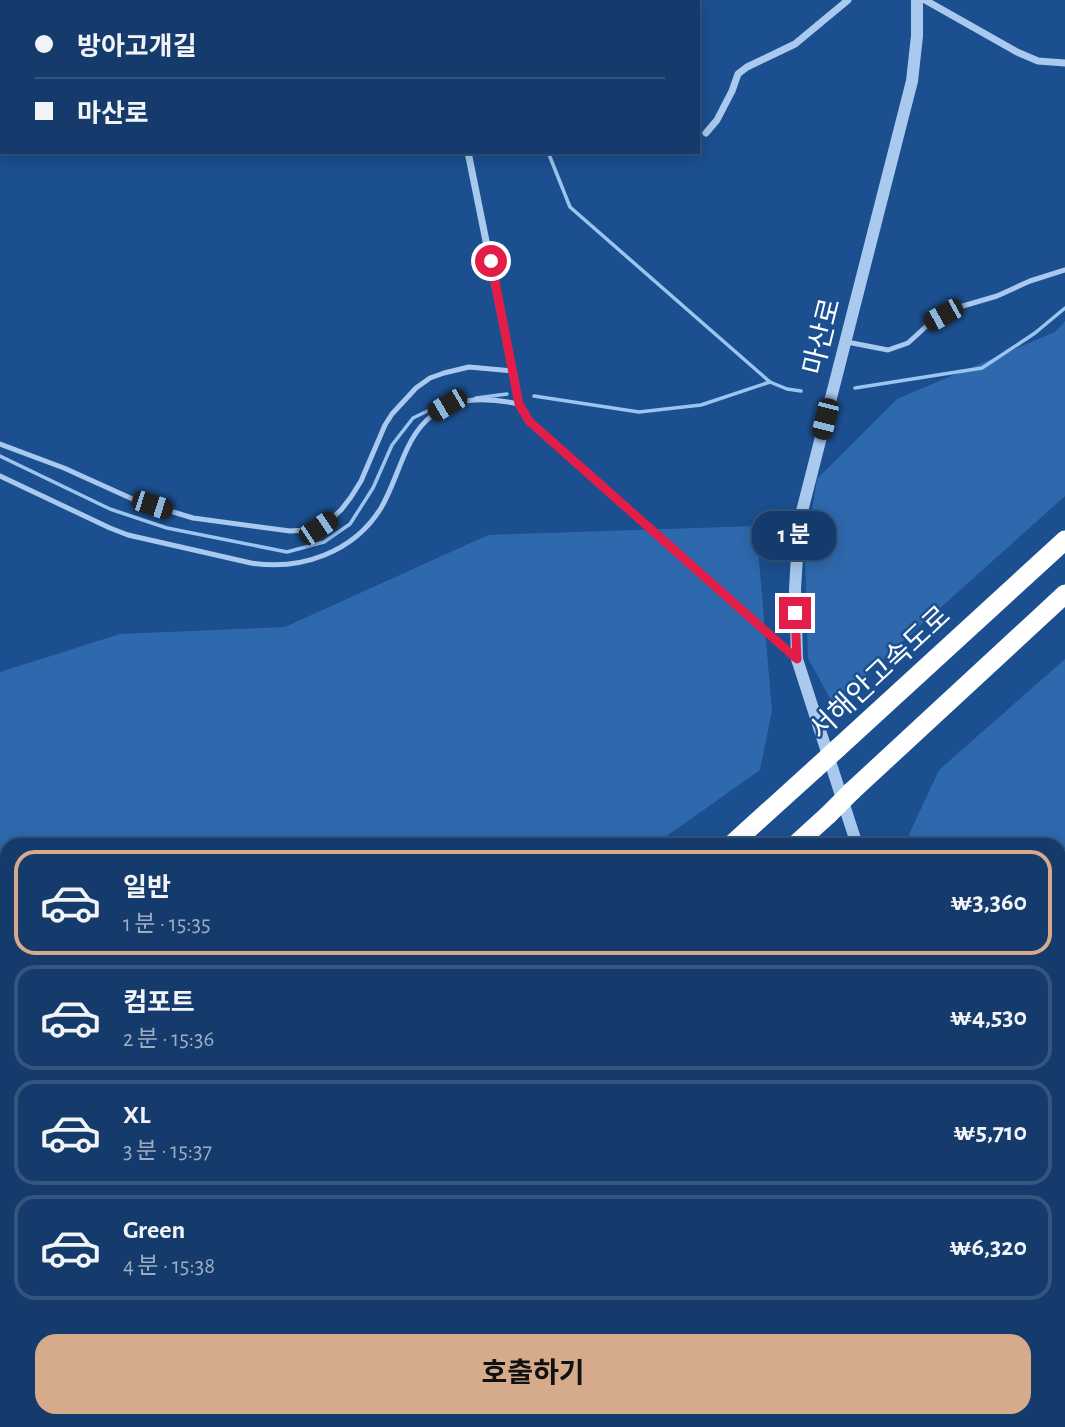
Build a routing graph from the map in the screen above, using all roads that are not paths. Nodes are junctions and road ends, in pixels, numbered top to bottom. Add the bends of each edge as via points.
1 (849, 0) edge
2 (917, 0) edge
3 (925, 0) edge
4 (1065, 63) edge
5 (706, 133) dead end
6 (468, 154) edge
7 (1065, 270) edge
8 (845, 341) junction
9 (513, 371) junction
10 (519, 404) junction
11 (0, 444) edge
12 (0, 476) edge
13 (1065, 540) edge
14 (1065, 594) edge
15 (797, 659) junction
16 (740, 838) edge
17 (805, 838) edge
18 (855, 838) edge

1 - 5 street via 795,44 738,74
2 - 8 street, 마산로 via 912,81
3 - 4 street via 1017,52 1038,61
6 - 9 street
7 - 8 lane via 956,308 908,343 888,350
8 - 15 street, 마산로 via 799,523
9 - 10 street
9 - 11 lane via 469,367 430,378 416,388 392,414 361,481 341,510 308,530 193,518
10 - 12 lane via 474,400 435,412 414,435 381,508 361,533 334,551 287,565 251,563 128,535
10 - 15 street via 529,421
13 - 16 highway, 서해안고속도로, bridge
14 - 17 highway, bridge
15 - 18 street, 마산로

